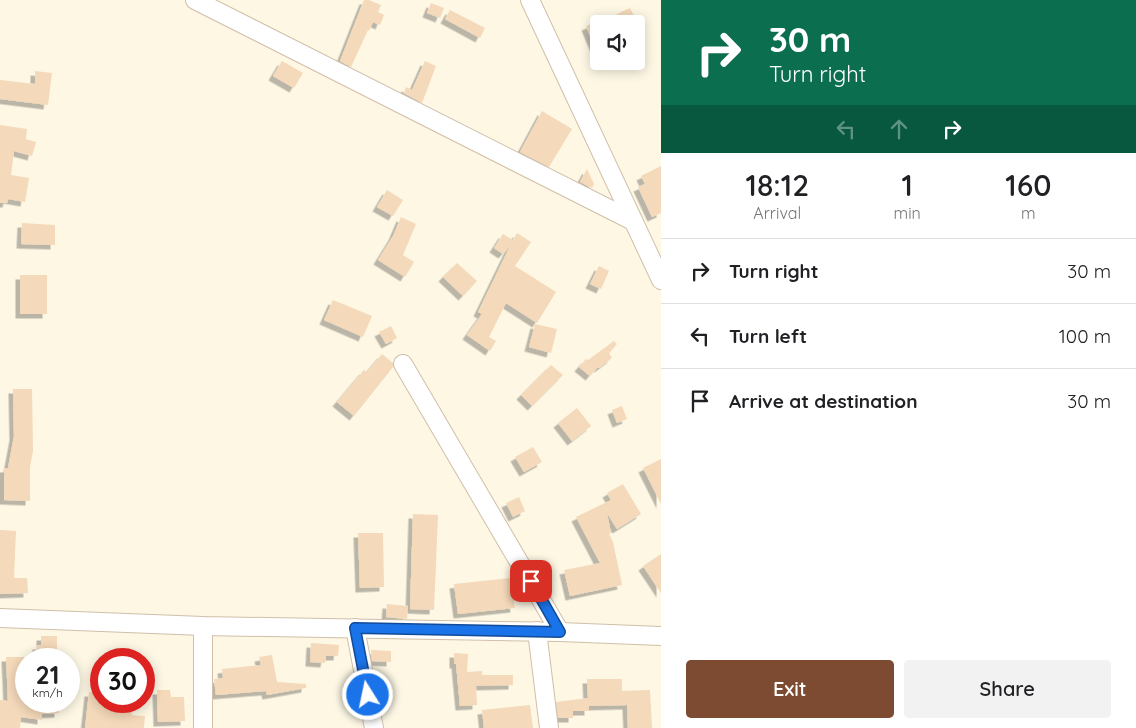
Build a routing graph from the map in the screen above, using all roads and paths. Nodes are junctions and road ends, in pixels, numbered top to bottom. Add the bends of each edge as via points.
1 (195, 0) edge
2 (530, 0) edge
3 (633, 221) junction
4 (661, 280) edge
5 (403, 364) dead end
6 (0, 618) edge
7 (203, 626) junction
8 (355, 628) junction
9 (537, 631) junction
10 (560, 632) junction
11 (661, 636) edge
12 (203, 728) edge
13 (374, 728) edge
14 (549, 728) edge

1 - 3 street
2 - 3 street
3 - 4 street
5 - 10 street
6 - 7 street
7 - 8 street
7 - 12 street
8 - 9 street
8 - 13 street
9 - 10 street
9 - 14 street
10 - 11 street

